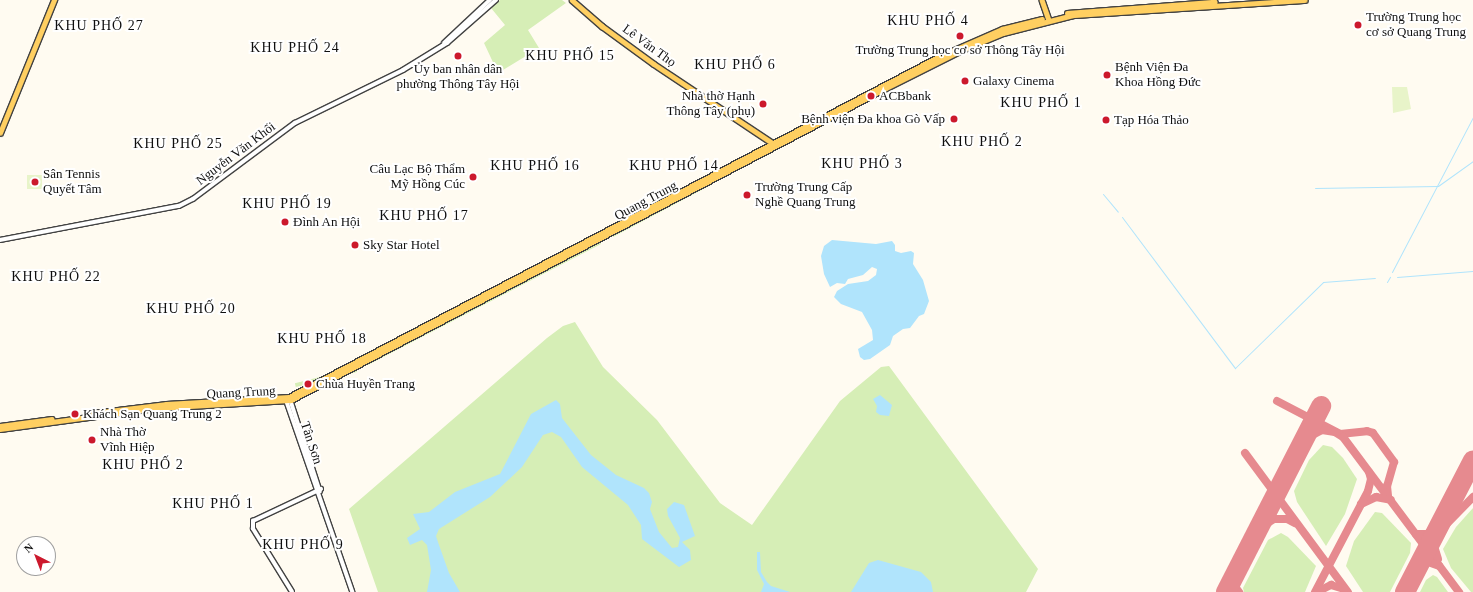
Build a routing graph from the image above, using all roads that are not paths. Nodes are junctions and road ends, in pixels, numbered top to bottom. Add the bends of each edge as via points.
1 (54, 0) edge
2 (490, 0) edge
3 (496, 0) edge
4 (572, 0) edge
5 (1043, 0) edge
6 (1243, 0) edge
7 (1305, 0) edge
8 (1236, 2) edge
9 (1044, 8) junction
10 (1050, 18) junction
11 (1042, 19) junction
12 (444, 43) junction
13 (961, 48) junction
14 (0, 134) edge
15 (775, 144) junction
16 (0, 240) edge
17 (288, 399) junction
18 (56, 420) junction
19 (0, 426) edge
20 (0, 429) edge
21 (319, 491) junction
22 (292, 592) edge
23 (353, 592) edge

1 - 14 main road
2 - 12 street, Nguyễn Văn Khối
3 - 12 street, Nguyễn Văn Khối
4 - 15 main road, Lê Văn Thọ via 602,26 654,64
5 - 9 main road
5 - 10 main road
6 - 8 main road, Quang Trung
7 - 8 main road, Quang Trung
8 - 10 main road, Quang Trung via 1080,10
9 - 10 main road
9 - 11 main road
10 - 11 main road, Quang Trung
10 - 13 main road, Quang Trung
11 - 13 main road, Quang Trung via 1002,29
12 - 16 street, Nguyễn Văn Khối via 408,68 295,123 193,199 179,206
13 - 15 main road, Quang Trung
15 - 17 main road, Quang Trung
17 - 18 main road, Quang Trung via 155,408
17 - 21 street, Tân Sơn
18 - 19 main road, Quang Trung
18 - 20 main road, Quang Trung
21 - 22 street via 255,518 252,524
21 - 23 street, Tân Sơn

